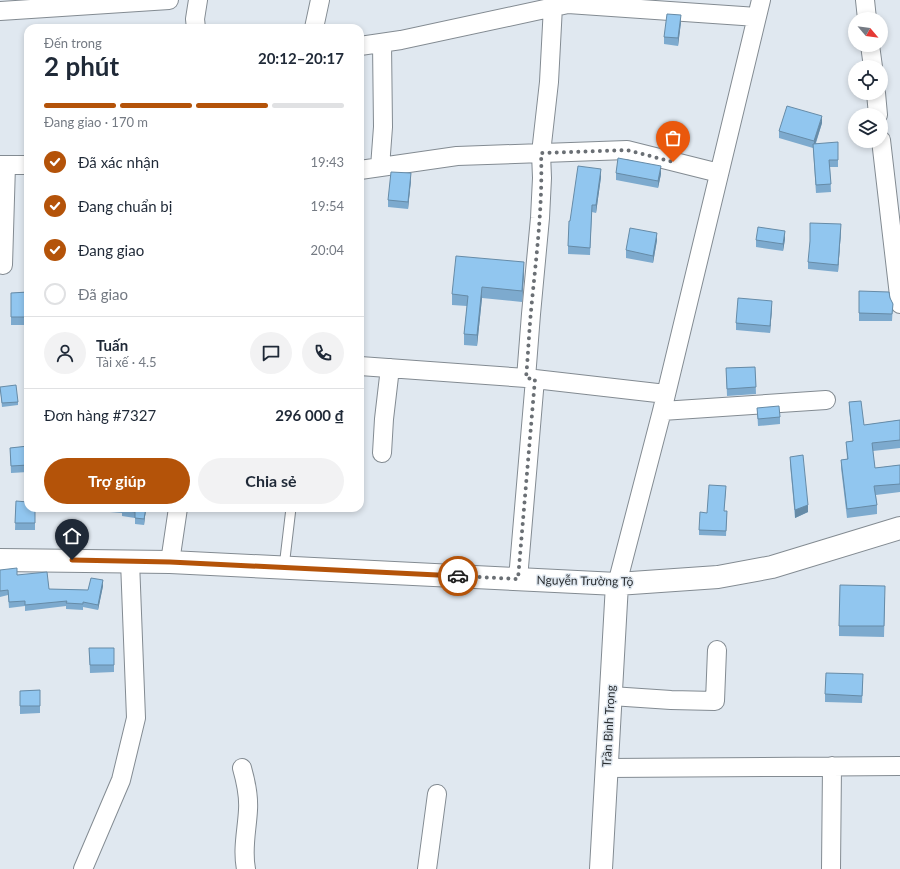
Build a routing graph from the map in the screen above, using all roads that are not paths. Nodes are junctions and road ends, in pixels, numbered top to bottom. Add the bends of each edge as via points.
1 (169, 0) edge
2 (198, 0) edge
3 (320, 0) edge
4 (865, 0) edge
5 (563, 3) edge
6 (10, 7) edge
7 (758, 8) edge
8 (866, 12) edge
9 (196, 24) edge
10 (315, 24) edge
11 (382, 43) junction
12 (364, 45) edge
13 (882, 148) edge
14 (541, 153) junction
15 (3, 165) edge
16 (24, 165) edge
17 (380, 167) junction
18 (364, 169) edge
19 (719, 173) junction
20 (3, 265) dead end
21 (900, 304) edge
22 (364, 366) edge
23 (390, 368) junction
24 (531, 378) junction
25 (826, 400) dead end
26 (664, 402) junction
27 (382, 453) dead end
28 (177, 512) edge
29 (291, 512) edge
30 (900, 528) edge
31 (0, 560) edge
32 (130, 561) junction
33 (170, 562) junction
34 (284, 567) junction
35 (518, 579) junction
36 (617, 584) junction
37 (717, 650) dead end
38 (611, 696) junction
39 (832, 766) junction
40 (900, 766) edge
41 (242, 768) dead end
42 (607, 768) junction
43 (437, 794) dead end
44 (83, 869) edge
45 (246, 869) edge
46 (427, 869) edge
47 (601, 869) edge
48 (831, 869) edge

1 - 6 street
2 - 9 street
3 - 10 street
4 - 8 street
5 - 7 street
5 - 11 street
5 - 14 street via 549,82
7 - 19 street
11 - 12 street
11 - 17 street via 383,127
13 - 21 street
14 - 17 street via 457,156
14 - 19 street via 627,150
14 - 24 street via 540,218 531,314
15 - 16 street
15 - 20 street
17 - 18 street
19 - 26 street
22 - 23 street
23 - 24 street
23 - 27 street
24 - 26 street
24 - 35 street
25 - 26 street
26 - 36 street
28 - 33 street
29 - 34 lane
30 - 36 main road, Nguyễn Trường Tộ via 764,568 718,577
31 - 32 main road, Nguyễn Trường Tộ
32 - 33 main road, Nguyễn Trường Tộ
32 - 44 street via 136,718 121,780
33 - 34 main road, Nguyễn Trường Tộ
34 - 35 main road, Nguyễn Trường Tộ
35 - 36 main road, Nguyễn Trường Tộ
36 - 38 main road, Trần Bình Trọng
37 - 38 street via 715,701
38 - 42 main road, Trần Bình Trọng
39 - 40 street
39 - 42 street
39 - 48 street
41 - 45 street via 248,798 244,844
42 - 47 main road, Trần Bình Trọng
43 - 46 street

